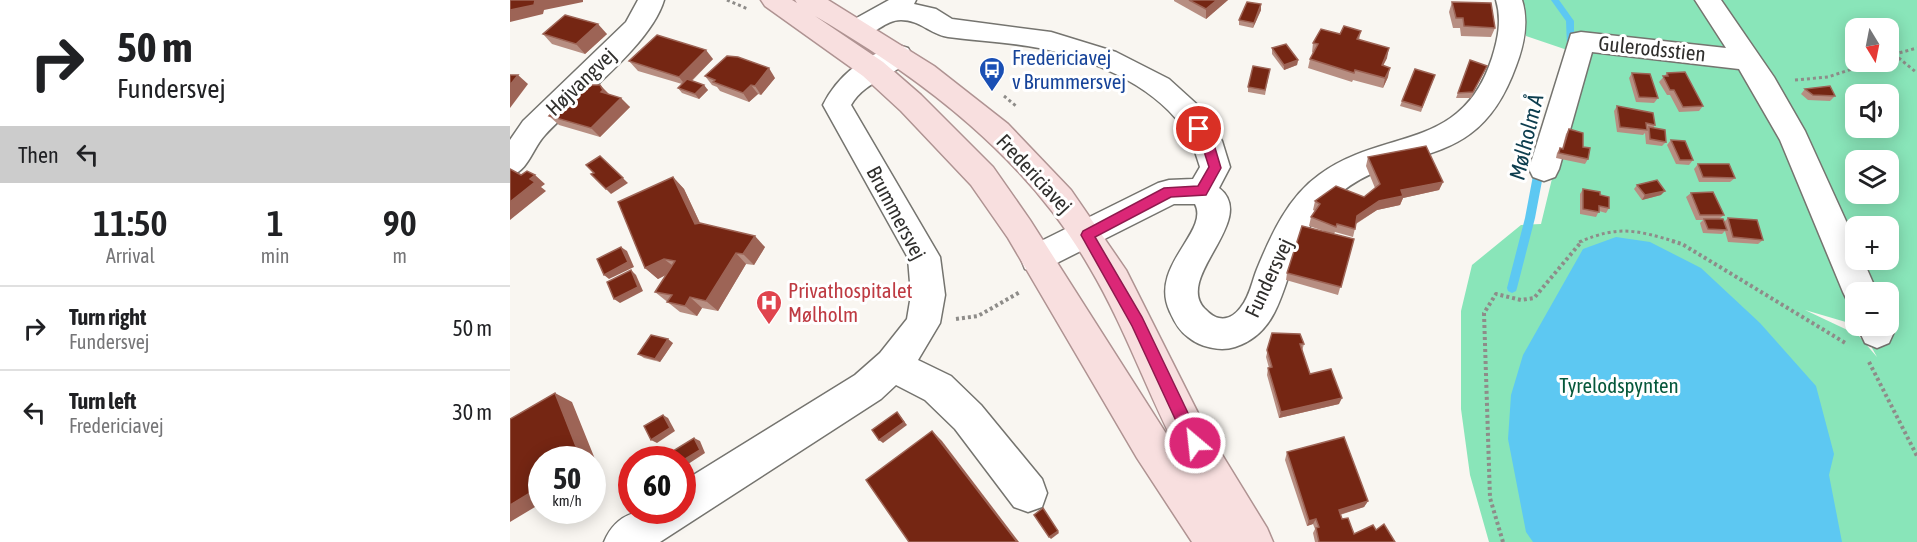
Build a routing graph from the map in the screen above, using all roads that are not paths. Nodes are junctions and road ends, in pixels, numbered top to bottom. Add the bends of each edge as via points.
1 (651, 0) edge
2 (808, 0) edge
3 (1509, 0) edge
4 (1708, 0) edge
5 (900, 5) edge
6 (765, 6) edge
7 (860, 28) junction
8 (886, 62) junction
9 (1756, 72) junction
10 (510, 164) edge
11 (1544, 169) dead end
12 (1201, 192) junction
13 (1087, 235) junction
14 (1037, 259) junction
15 (1856, 282) edge
16 (893, 364) junction
17 (1028, 493) dead end
18 (696, 496) edge
19 (652, 524) edge
20 (624, 542) edge
21 (1216, 542) edge
22 (1253, 542) edge

1 - 10 street, Højvangvej via 635,29 533,129
2 - 7 main road, Fredericiavej
3 - 12 street, Fundersvej via 1510,44 1496,86 1475,114 1452,136 1373,158 1337,178 1304,208 1282,247 1260,307 1246,326 1225,334 1214,333 1191,320 1181,286 1213,221 1211,198
4 - 9 street
5 - 7 street
5 - 12 street via 945,27 1041,39 1106,59 1159,86 1191,116 1207,141 1215,168
6 - 8 main road, Fredericiavej
7 - 8 main road, Fredericiavej
8 - 13 main road, Fredericiavej via 941,84 1023,157
8 - 14 main road, Fredericiavej via 911,103 982,176
8 - 16 street, Brummersvej via 854,80 837,105 924,257 928,295 922,323
9 - 11 street, Gulerodsstien via 1581,41
9 - 15 street via 1795,139
12 - 13 street via 1169,192
13 - 14 street
13 - 22 main road, Fredericiavej via 1137,321 1185,426
14 - 21 main road, Fredericiavej via 1150,445
16 - 17 street via 938,388 968,417
16 - 18 street, Brummersvej via 868,387
19 - 20 street

